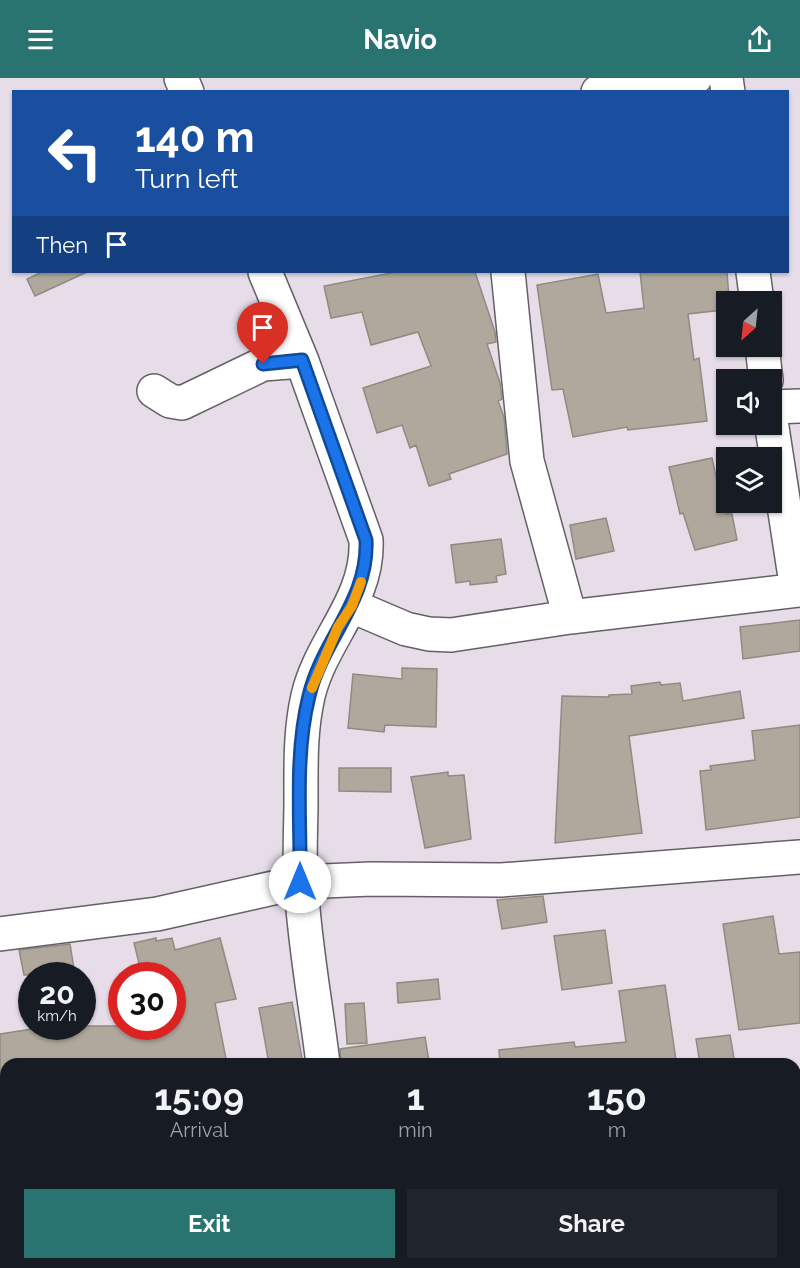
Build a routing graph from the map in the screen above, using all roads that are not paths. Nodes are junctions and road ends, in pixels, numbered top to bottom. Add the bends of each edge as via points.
1 (695, 78) edge
2 (612, 90) edge
3 (265, 273) edge
4 (508, 273) edge
5 (753, 273) edge
6 (756, 291) edge
7 (302, 360) junction
8 (154, 392) dead end
9 (782, 406) edge
10 (800, 406) edge
11 (773, 435) edge
12 (799, 590) edge
13 (352, 606) junction
14 (570, 616) junction
15 (800, 857) edge
16 (300, 882) junction
17 (0, 934) edge
18 (322, 1058) edge

1 - 2 street
3 - 7 street
4 - 14 street via 527,461
5 - 6 street
7 - 8 street via 263,364 182,402
7 - 13 street via 366,540 367,560
9 - 10 street
11 - 12 street
12 - 14 street
13 - 14 street via 406,629 429,634 472,633
13 - 16 street via 338,627 313,684 305,715 301,737
15 - 16 street via 501,880
16 - 17 street via 157,914
16 - 18 street

